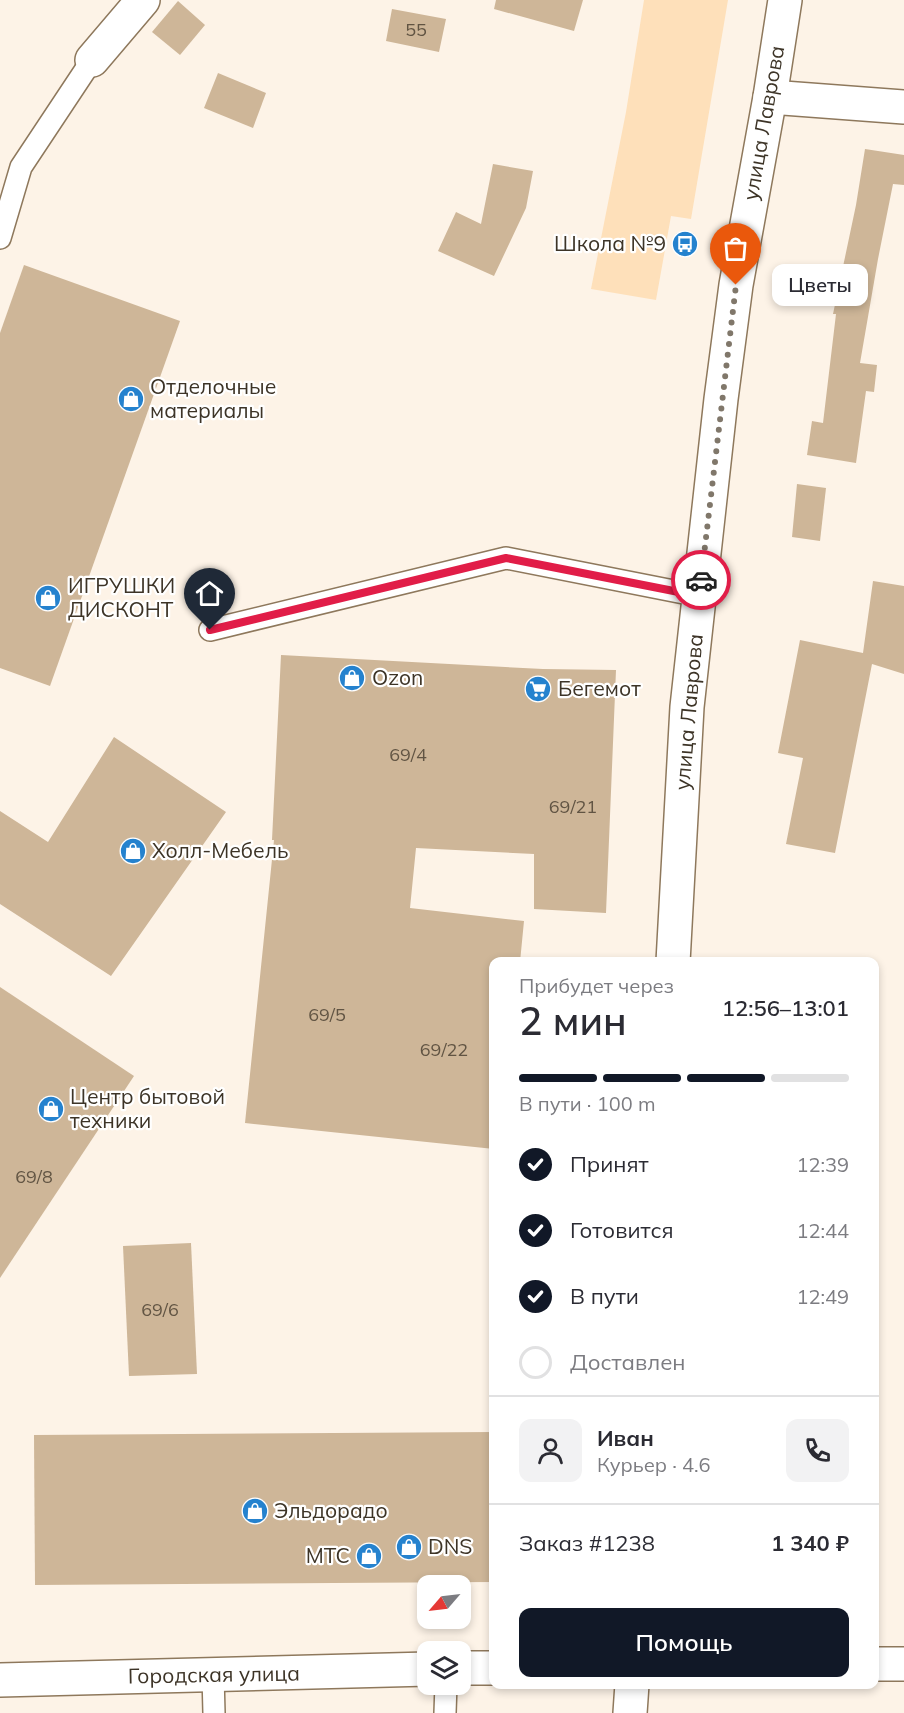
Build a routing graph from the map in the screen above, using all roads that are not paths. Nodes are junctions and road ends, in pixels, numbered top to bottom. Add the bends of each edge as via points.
1 (143, 0) edge
2 (784, 0) edge
3 (92, 60) joint
4 (770, 97) junction
5 (904, 107) edge
6 (0, 238) edge
7 (699, 596) junction
8 (210, 630) dead end
9 (673, 957) edge
10 (879, 1664) edge
11 (904, 1665) edge
12 (471, 1668) edge
13 (489, 1668) edge
14 (417, 1669) edge
15 (213, 1675) junction
16 (0, 1680) edge
17 (632, 1689) edge
18 (446, 1695) edge
19 (214, 1713) edge
20 (445, 1713) edge
21 (630, 1713) edge

1 - 3 main road
2 - 4 main road, улица Лаврова
3 - 6 lane via 21,167
4 - 5 main road
4 - 7 main road, улица Лаврова via 736,285
7 - 8 lane via 506,558
7 - 9 main road, улица Лаврова via 687,706
10 - 11 main road
12 - 13 main road
14 - 15 main road, Городская улица
15 - 16 main road, Городская улица
15 - 19 lane
17 - 21 main road
18 - 20 lane

